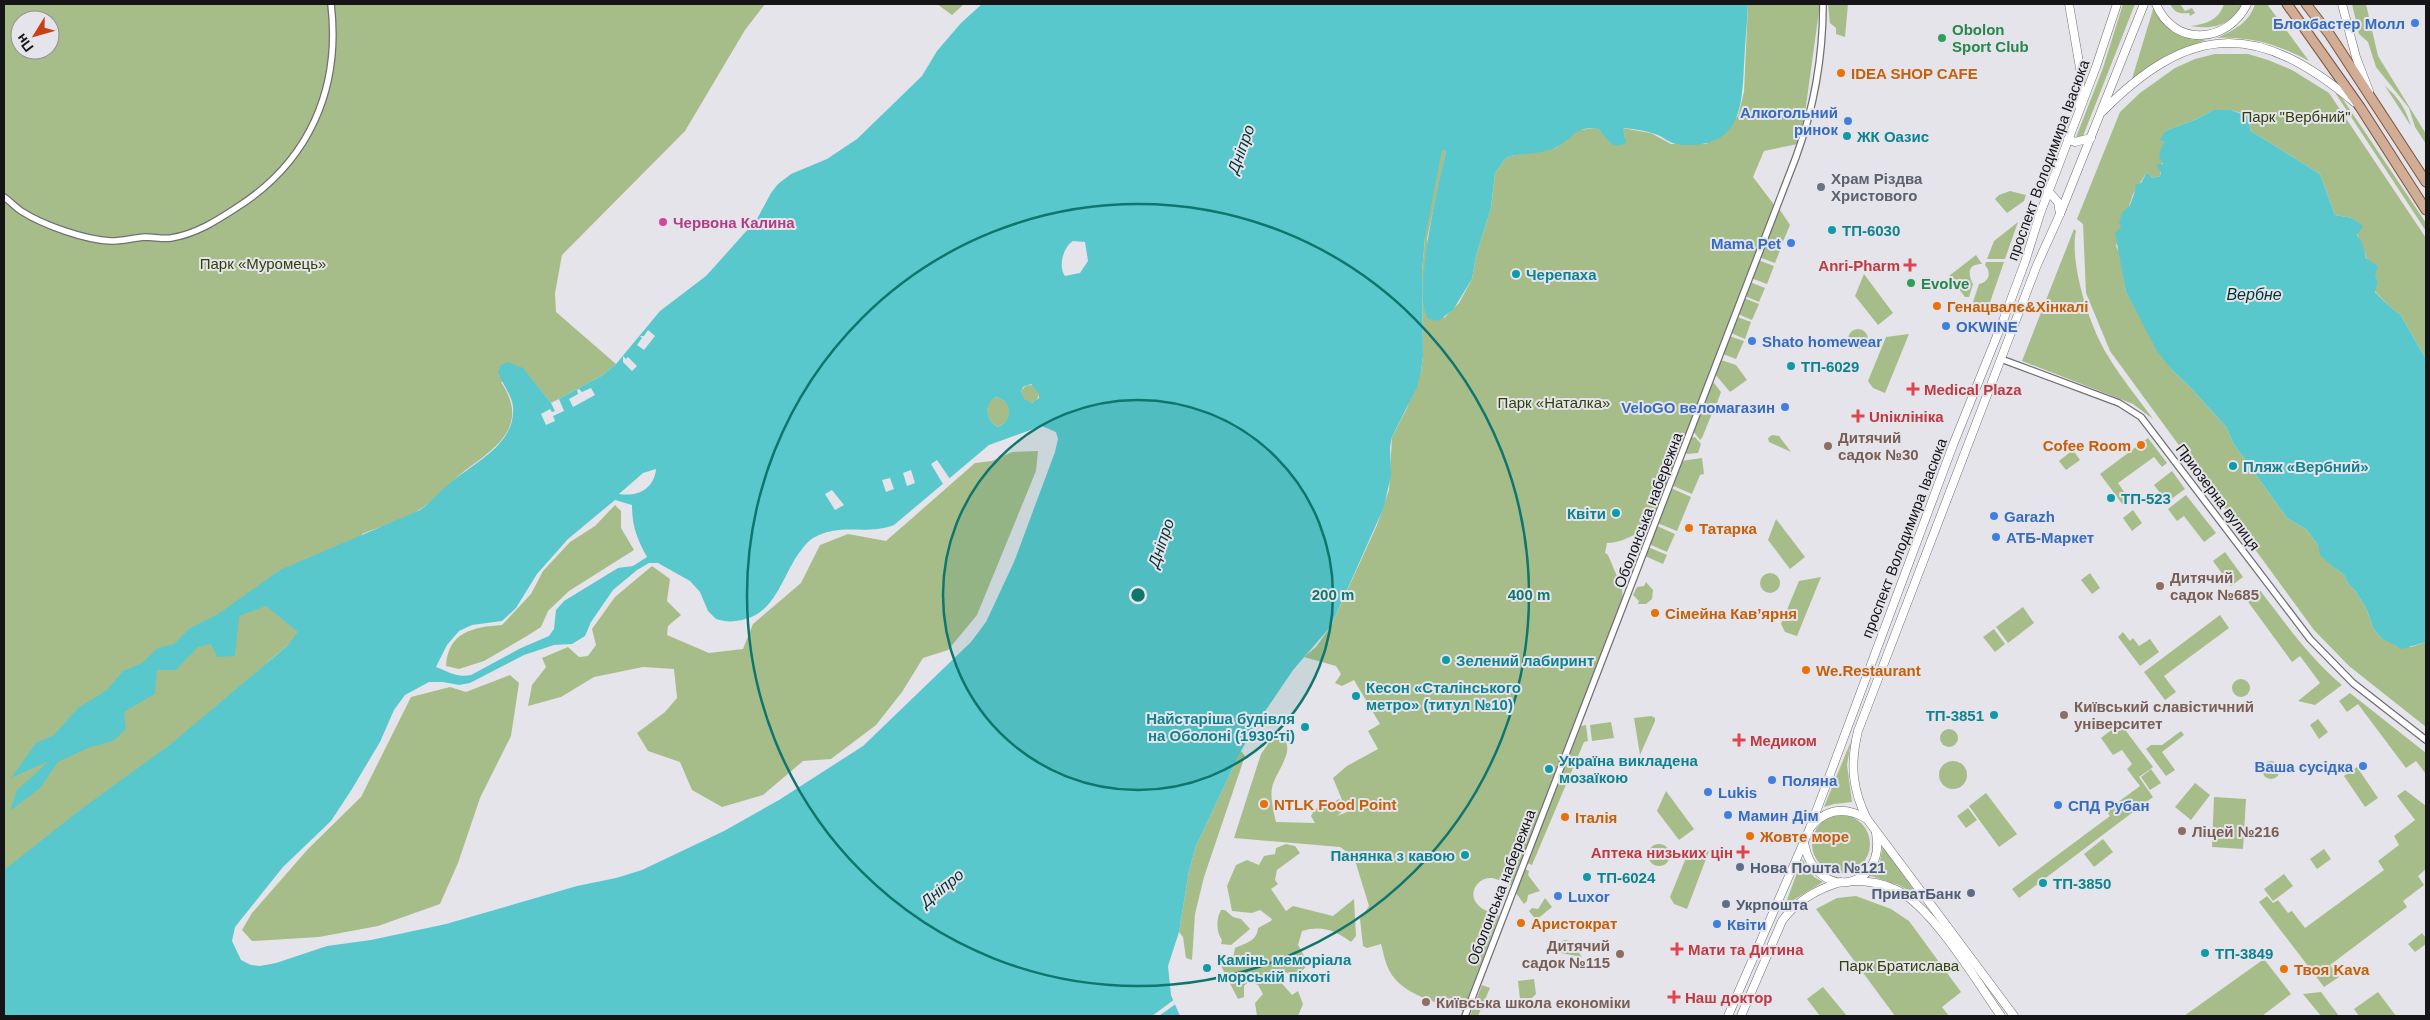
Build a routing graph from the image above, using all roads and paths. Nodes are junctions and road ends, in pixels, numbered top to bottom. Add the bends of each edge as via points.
1 (331, 4) edge
2 (1823, 4) edge
3 (2069, 4) edge
4 (2117, 4) edge
5 (2144, 4) edge
6 (2156, 4) edge
7 (2247, 4) edge
8 (2287, 4) edge
9 (2306, 4) edge
10 (2342, 4) edge
11 (2372, 99) junction
12 (2360, 107) junction
13 (2078, 113) junction
14 (2100, 114) junction
15 (2090, 138) junction
16 (2068, 139) junction
17 (2426, 182) edge
18 (2048, 191) junction
19 (4, 196) edge
20 (2426, 210) edge
21 (2060, 214) junction
22 (2001, 359) junction
23 (1953, 445) junction
24 (1966, 450) junction
25 (2426, 740) edge
26 (1867, 819) junction
27 (1810, 828) junction
28 (1875, 829) junction
29 (1804, 843) junction
30 (1853, 881) junction
31 (1841, 882) junction
32 (1465, 1016) edge
33 (1728, 1016) edge
34 (1741, 1016) edge
35 (2002, 1016) edge
36 (2014, 1016) edge

1 - 19 street via 331,70 312,128 274,181 224,218 172,238 109,241 38,219 18,209
2 - 32 street, Оболонська набережна via 1823,38 1816,78 1809,116 1796,157
3 - 13 main road via 2081,74
4 - 13 main road, проспект Володимира Івасюка
5 - 14 main road, проспект Володимира Івасюка
6 - 7 main road via 2172,26 2200,36 2235,22
8 - 12 main road
9 - 11 main road
10 - 11 main road via 2356,57
11 - 17 main road
12 - 14 main road via 2314,70 2288,56 2254,44 2231,42 2192,50 2148,71
12 - 20 main road
13 - 16 main road, проспект Володимира Івасюка
14 - 15 main road, проспект Володимира Івасюка
15 - 16 main road via 2075,142
15 - 21 main road, проспект Володимира Івасюка
16 - 18 main road, проспект Володимира Івасюка
18 - 21 main road via 2058,202
18 - 23 main road, проспект Володимира Івасюка via 2004,321
21 - 22 main road, проспект Володимира Івасюка
22 - 24 main road, проспект Володимира Івасюка
22 - 25 street, Приозерна вулиця via 2119,403 2141,417 2310,639 2353,683
23 - 24 main road
23 - 27 main road, проспект Володимира Івасюка
24 - 26 main road, проспект Володимира Івасюка via 1858,731 1852,768 1856,794
26 - 27 main road via 1847,810 1836,810 1822,816
26 - 28 main road
27 - 29 main road
28 - 30 main road via 1878,844 1875,860 1865,874
28 - 36 main road
29 - 31 main road via 1811,866 1829,880
29 - 33 main road
30 - 31 main road
30 - 35 main road via 1882,884 1912,900 1945,938
31 - 34 main road via 1812,893 1790,910 1782,921

